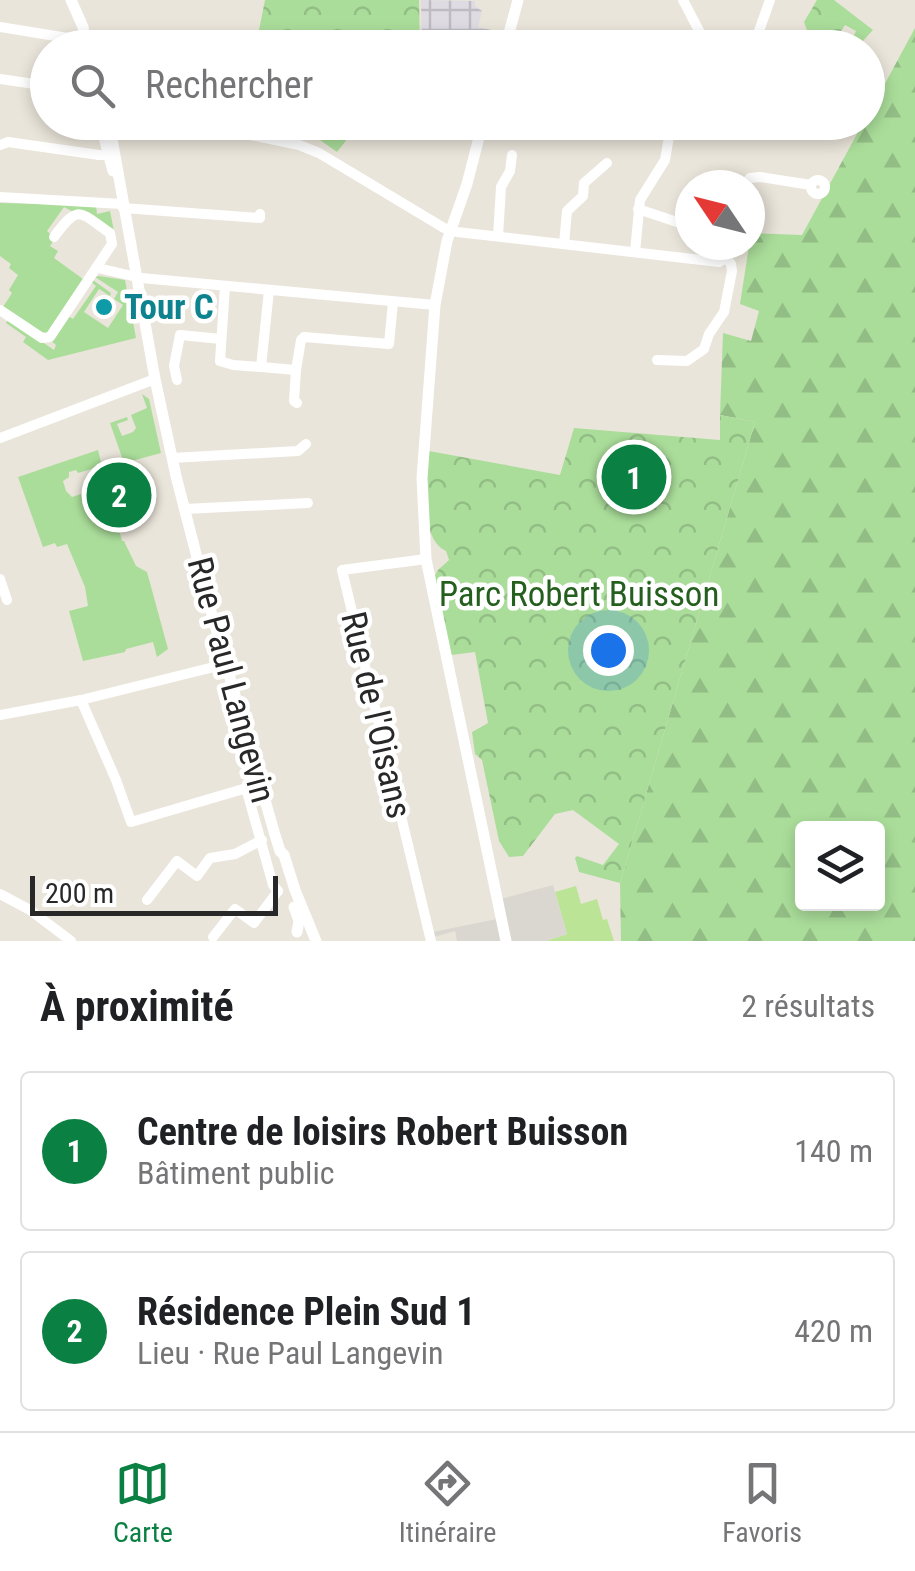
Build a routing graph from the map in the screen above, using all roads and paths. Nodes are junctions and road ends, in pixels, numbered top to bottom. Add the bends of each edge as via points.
1 (72, 0) edge
2 (80, 0) edge
3 (518, 0) edge
4 (683, 0) edge
5 (770, 0) edge
6 (0, 27) edge
7 (84, 30) edge
8 (87, 30) edge
9 (510, 30) edge
10 (699, 30) edge
11 (759, 30) edge
12 (30, 33) edge
13 (0, 79) edge
14 (30, 83) edge
15 (107, 140) edge
16 (111, 140) edge
17 (274, 140) edge
18 (478, 140) edge
19 (668, 140) edge
20 (0, 145) edge
21 (112, 155) junction
22 (512, 155) dead end
23 (607, 163) dead end
24 (765, 178) edge
25 (811, 185) dead end
26 (0, 197) edge
27 (123, 206) junction
28 (638, 209) junction
29 (260, 214) dead end
30 (675, 221) edge
31 (451, 230) junction
32 (498, 236) junction
33 (54, 237) dead end
34 (564, 244) junction
35 (635, 252) junction
36 (675, 257) edge
37 (728, 260) edge
38 (98, 268) junction
39 (136, 277) junction
40 (225, 286) junction
41 (269, 290) junction
42 (394, 302) junction
43 (435, 305) junction
44 (0, 311) edge
45 (220, 339) junction
46 (657, 360) dead end
47 (261, 367) junction
48 (296, 370) junction
49 (154, 378) junction
50 (177, 380) dead end
51 (296, 403) dead end
52 (0, 438) edge
53 (306, 444) dead end
54 (172, 458) junction
55 (308, 503) dead end
56 (185, 509) junction
57 (426, 559) junction
58 (0, 579) edge
59 (7, 600) dead end
60 (226, 664) junction
61 (80, 700) junction
62 (0, 715) edge
63 (260, 784) junction
64 (246, 788) junction
65 (262, 840) junction
66 (287, 890) junction
67 (0, 894) edge
68 (147, 900) dead end
69 (213, 936) dead end
70 (293, 938) edge
71 (315, 938) edge
72 (71, 941) edge
73 (431, 941) edge
74 (506, 941) edge

1 - 7 street
2 - 8 street
3 - 9 street
4 - 10 street
5 - 11 street
6 - 12 street
13 - 14 street
15 - 21 street, Rue Paul Langevin
16 - 21 street, Rue Paul Langevin
17 - 31 street via 318,152
18 - 31 street
19 - 28 street
20 - 21 street
21 - 27 street, Rue Paul Langevin
22 - 32 street
23 - 34 street via 566,212
24 - 25 street
26 - 27 street
27 - 29 street
27 - 39 street, Rue Paul Langevin
28 - 30 street
28 - 35 street
31 - 32 street
31 - 43 street
32 - 34 street
33 - 38 street via 74,213 110,232 112,244
34 - 35 street
35 - 36 street
37 - 46 street via 732,270 724,312 704,350 687,361
38 - 39 street
38 - 44 street via 50,337
39 - 40 street
39 - 49 street, Rue Paul Langevin
40 - 41 street
40 - 45 street
41 - 42 street
41 - 47 street
42 - 43 street
42 - 48 street via 389,344 304,337
43 - 57 street via 422,478
45 - 47 street via 223,363
45 - 50 street via 180,335
47 - 48 street
48 - 51 street
49 - 52 street
49 - 54 street, Rue Paul Langevin
53 - 54 street via 298,451
54 - 56 street, Rue Paul Langevin
55 - 56 street, Rue Paul Langevin
56 - 60 street, Rue Paul Langevin
57 - 73 street, Rue de l'Oisans via 342,570
57 - 74 street
58 - 59 street
60 - 61 street
60 - 63 street, Rue Paul Langevin
61 - 62 street
61 - 64 street via 130,822
63 - 64 street
63 - 66 street, Rue Paul Langevin
64 - 65 street
65 - 66 street via 273,885
65 - 68 street, Rue Paul Langevin via 210,858 198,876 177,861
66 - 69 street via 254,923 235,909
66 - 70 street, Rue Paul Langevin via 298,916
66 - 71 street, Rue Paul Langevin
67 - 72 street
70 - 71 street via 308,930

